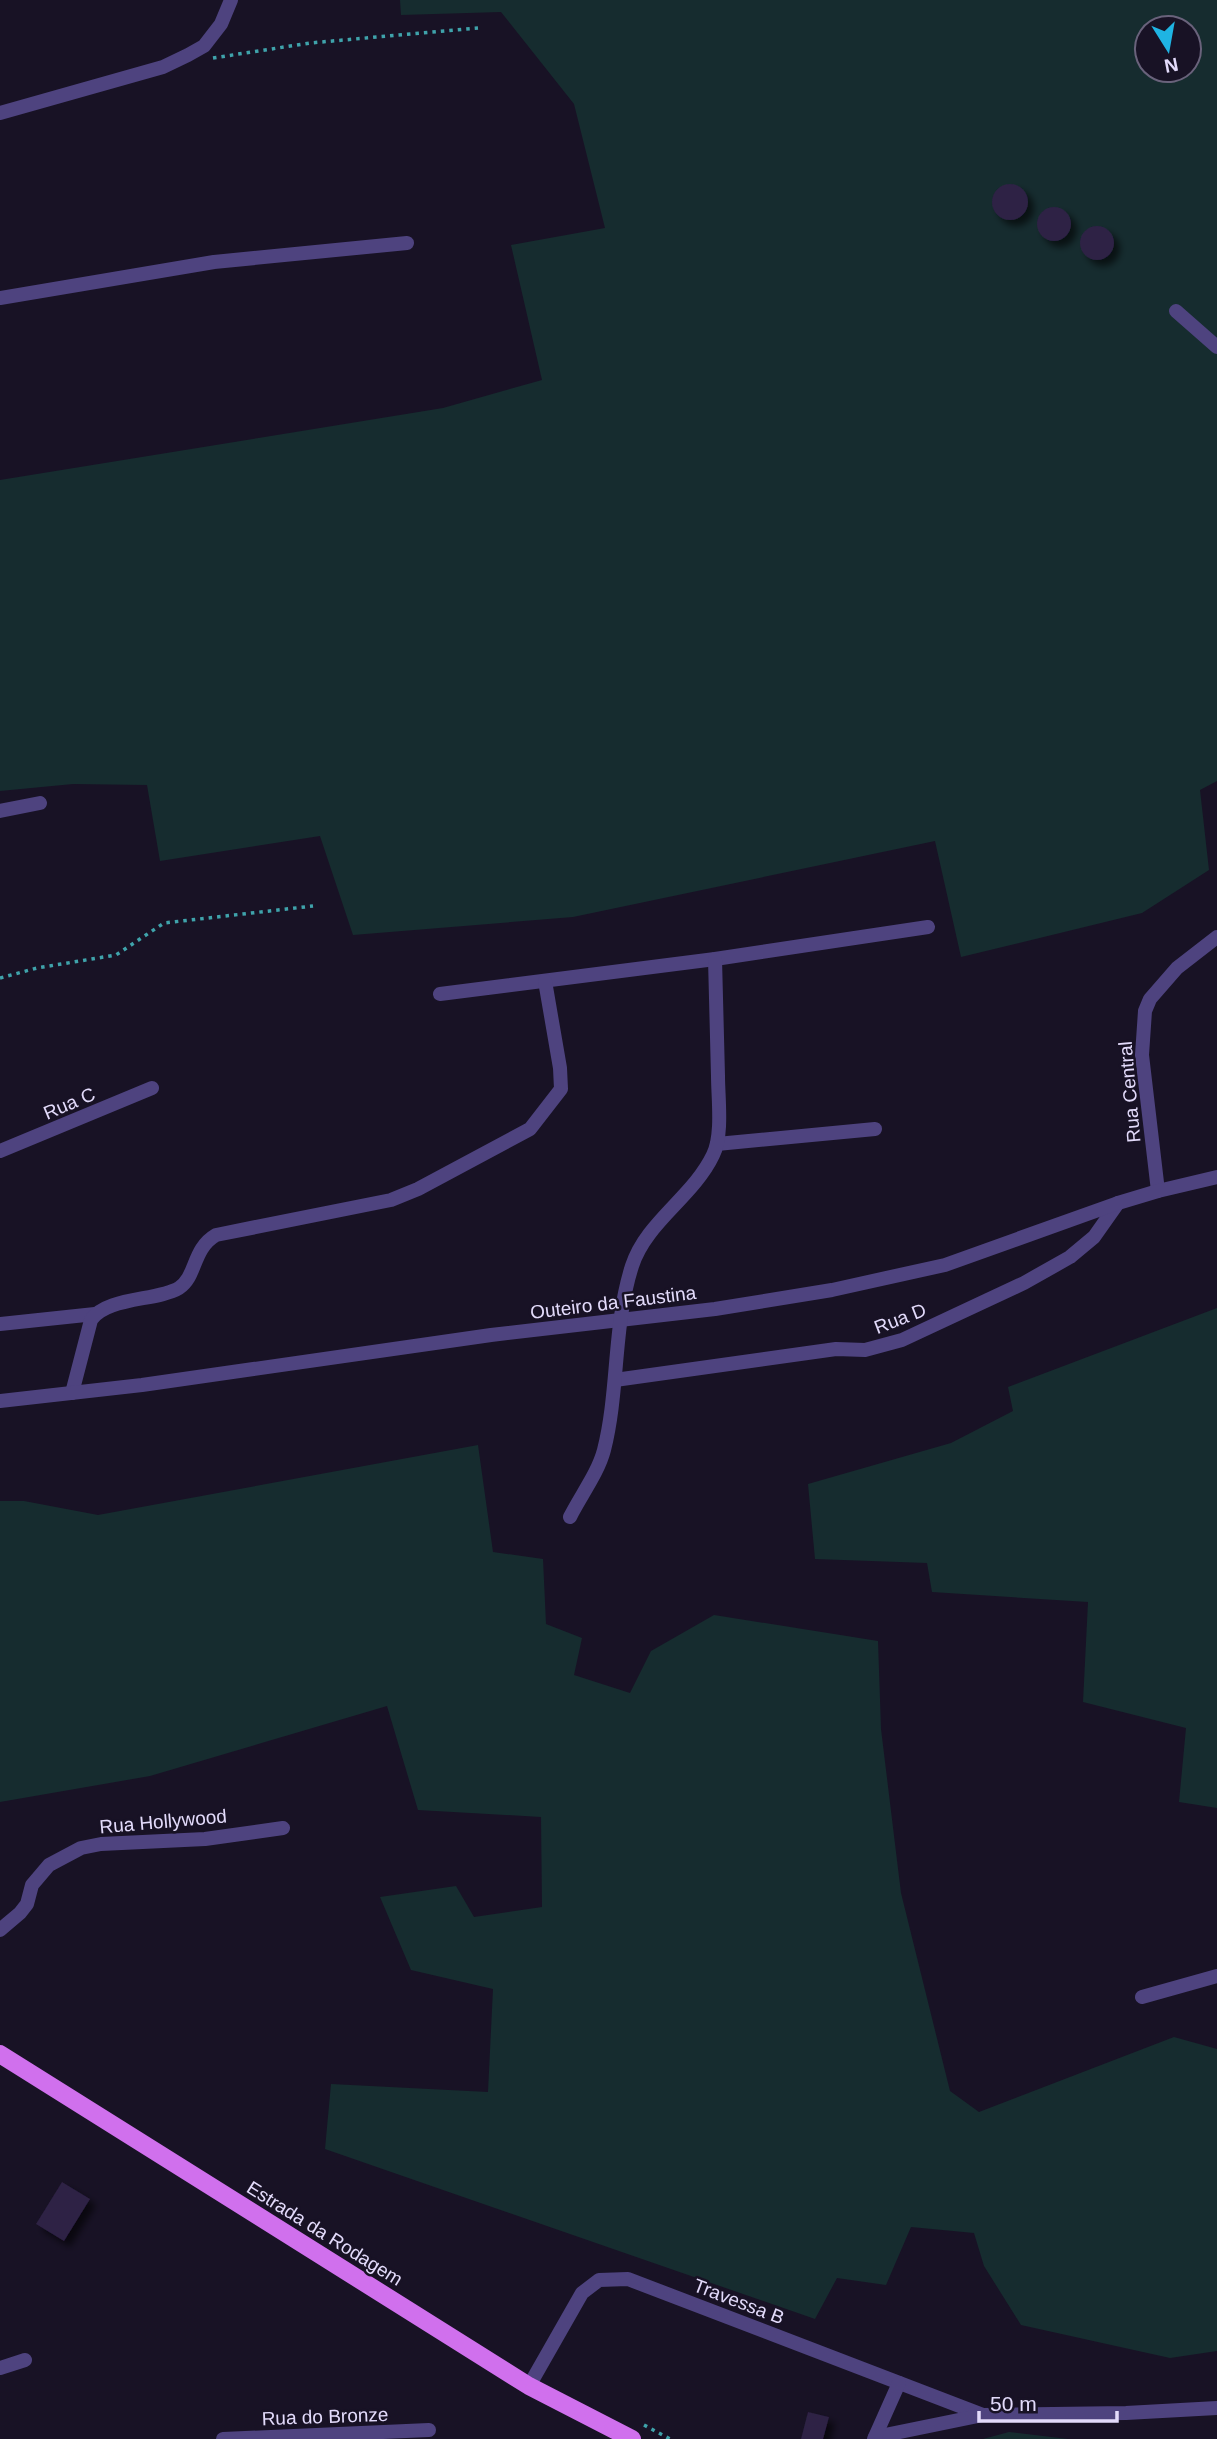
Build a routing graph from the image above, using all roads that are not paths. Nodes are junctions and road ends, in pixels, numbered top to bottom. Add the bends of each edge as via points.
1 (230, 0) edge
2 (0, 113) edge
3 (407, 243) dead end
4 (0, 298) edge
5 (1176, 311) dead end
6 (1217, 347) edge
7 (40, 803) dead end
8 (0, 811) edge
9 (928, 927) dead end
10 (1217, 937) edge
11 (715, 959) junction
12 (544, 981) junction
13 (440, 994) dead end
14 (152, 1088) dead end
15 (875, 1129) dead end
16 (717, 1144) junction
17 (0, 1151) edge
18 (1217, 1177) edge
19 (1158, 1191) junction
20 (1118, 1203) junction
21 (95, 1314) junction
22 (621, 1321) junction
23 (0, 1324) edge
24 (615, 1380) junction
25 (72, 1393) junction
26 (0, 1401) edge
27 (570, 1517) dead end
28 (283, 1828) dead end
29 (0, 1930) edge
30 (1217, 1976) edge
31 (1142, 1997) dead end
32 (0, 2054) edge
33 (25, 2360) dead end
34 (0, 2368) edge
35 (899, 2383) junction
36 (529, 2386) junction
37 (1217, 2408) edge
38 (983, 2415) junction
39 (429, 2430) dead end
40 (874, 2438) edge
41 (223, 2439) edge
42 (632, 2439) edge

1 - 2 street via 221,24 204,46 188,55 163,67
3 - 4 street via 214,262
5 - 6 street
7 - 8 street
9 - 11 street
10 - 19 street, Rua Central via 1177,968 1145,1011 1142,1055
11 - 12 street
11 - 16 street
12 - 13 street
12 - 21 street via 561,1089 530,1129 391,1200 216,1234 206,1241 181,1286
14 - 17 street, Rua C
15 - 16 street
16 - 22 street via 702,1172 638,1251
18 - 19 street, Outeiro da Faustina
19 - 20 street, Outeiro da Faustina
20 - 22 street, Outeiro da Faustina via 945,1265 832,1290
20 - 24 street, Rua D via 1094,1237 1070,1257 902,1340 865,1350 836,1349
21 - 23 street
21 - 25 street
22 - 24 street
22 - 25 street, Outeiro da Faustina
24 - 27 street via 603,1454
25 - 26 street, Outeiro da Faustina
28 - 29 street, Rua Hollywood via 81,1848 49,1865 32,1885 27,1904
30 - 31 street
32 - 36 main road, Estrada da Rodagem
33 - 34 street
35 - 36 street, Travessa B via 628,2279 612,2278 599,2280 582,2292
35 - 38 street, Travessa B
35 - 40 street
36 - 42 main road, Estrada da Rodagem
37 - 38 street
38 - 40 street
39 - 41 street, Rua do Bronze

